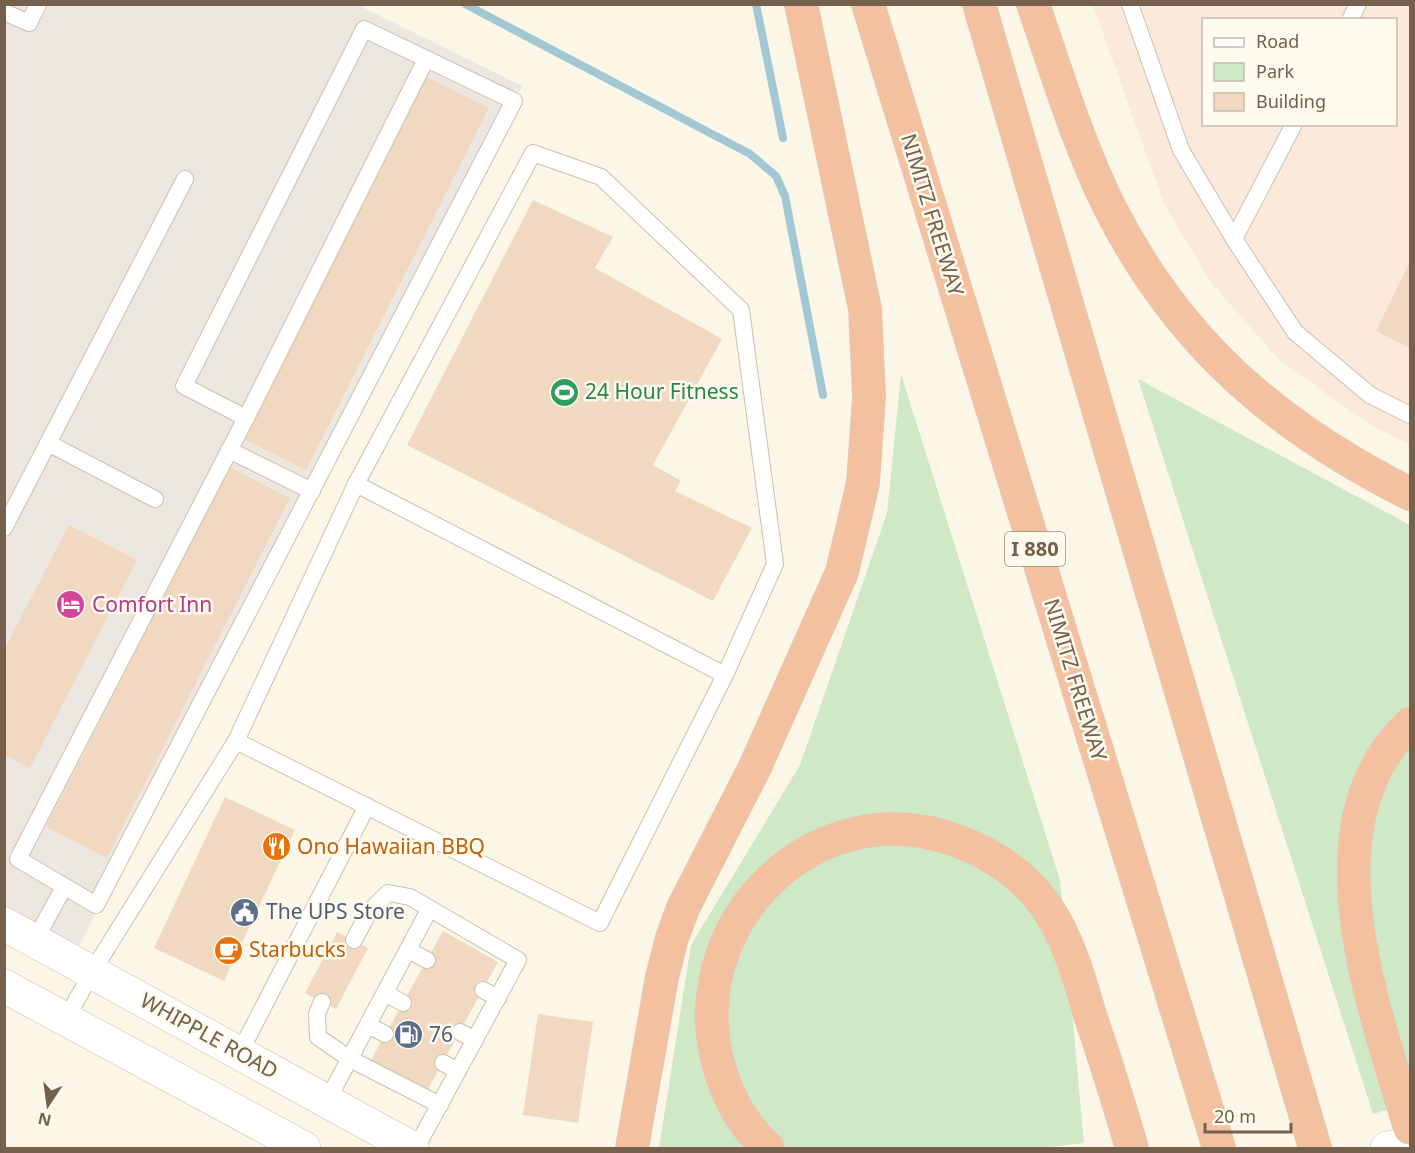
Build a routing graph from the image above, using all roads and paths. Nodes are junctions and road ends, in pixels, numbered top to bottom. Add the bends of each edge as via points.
1 (38, 4) edge
2 (801, 4) edge
3 (868, 4) edge
4 (979, 4) edge
5 (1033, 4) edge
6 (1130, 4) edge
7 (1358, 4) edge
8 (4, 12) edge
9 (1351, 18) edge
10 (426, 59) junction
11 (1293, 126) edge
12 (185, 179) dead end
13 (1234, 239) junction
14 (1410, 415) edge
15 (246, 418) junction
16 (48, 443) junction
17 (229, 450) junction
18 (356, 484) junction
19 (312, 491) junction
20 (1410, 494) edge
21 (155, 499) dead end
22 (4, 528) edge
23 (725, 675) junction
24 (1410, 724) edge
25 (236, 741) junction
26 (367, 806) junction
27 (64, 887) junction
28 (429, 910) junction
29 (4, 924) edge
30 (34, 940) junction
31 (354, 940) dead end
32 (408, 950) junction
33 (427, 960) dead end
34 (92, 972) junction
35 (4, 986) edge
36 (385, 993) junction
37 (322, 1002) dead end
38 (403, 1003) dead end
39 (65, 1021) junction
40 (368, 1025) junction
41 (460, 1032) dead end
42 (385, 1034) dead end
43 (475, 1040) junction
44 (240, 1052) junction
45 (350, 1059) junction
46 (442, 1063) dead end
47 (458, 1071) junction
48 (327, 1101) junction
49 (440, 1105) junction
50 (1410, 1128) edge
51 (1410, 1144) edge
52 (304, 1149) edge
53 (414, 1149) edge
54 (632, 1149) edge
55 (768, 1149) edge
56 (1132, 1149) edge
57 (1219, 1149) edge
58 (1315, 1149) edge
59 (1386, 1149) edge

1 - 8 lane via 29,23
2 - 54 highway via 865,309 869,397 863,483 843,572 672,938
3 - 57 highway, NIMITZ FREEWAY / I 880
4 - 58 highway
5 - 20 highway via 1088,158 1135,254 1162,295 1197,339 1286,420 1332,452
6 - 13 lane via 1181,150
7 - 9 lane
10 - 15 lane
10 - 15 lane via 364,29 184,386
10 - 19 lane via 514,101
11 - 13 lane
12 - 16 lane
13 - 14 lane via 1295,332 1370,395
15 - 17 lane
16 - 21 lane
16 - 22 lane
17 - 19 lane
17 - 27 lane via 18,859
18 - 23 lane
18 - 23 lane via 533,153 601,177 741,310 775,564
18 - 25 lane
19 - 27 lane via 96,905
23 - 26 lane via 600,923
24 - 50 highway via 1381,762 1365,798 1355,834 1352,868 1361,946
25 - 26 lane
25 - 34 lane
26 - 44 lane
27 - 30 lane
28 - 31 lane via 410,897 388,893 369,912
28 - 32 lane
28 - 43 lane via 518,960 490,994
29 - 30 main road, WHIPPLE ROAD
30 - 34 main road, WHIPPLE ROAD
32 - 33 lane
32 - 36 lane
34 - 39 lane
34 - 44 main road, WHIPPLE ROAD
35 - 39 main road
36 - 38 lane
36 - 40 lane
37 - 45 lane via 317,1014 318,1037
39 - 52 main road
40 - 42 lane
40 - 45 lane
41 - 43 lane
43 - 47 lane
44 - 48 main road, WHIPPLE ROAD
45 - 48 lane
45 - 49 lane
46 - 47 lane
47 - 49 lane
48 - 53 main road, WHIPPLE ROAD
49 - 53 lane
51 - 59 main road
55 - 56 highway via 741,1118 726,1090 717,1060 711,1019 717,967 744,909 764,884 820,846 851,834 883,829 914,830 954,839 1004,864 1029,885 1066,941

